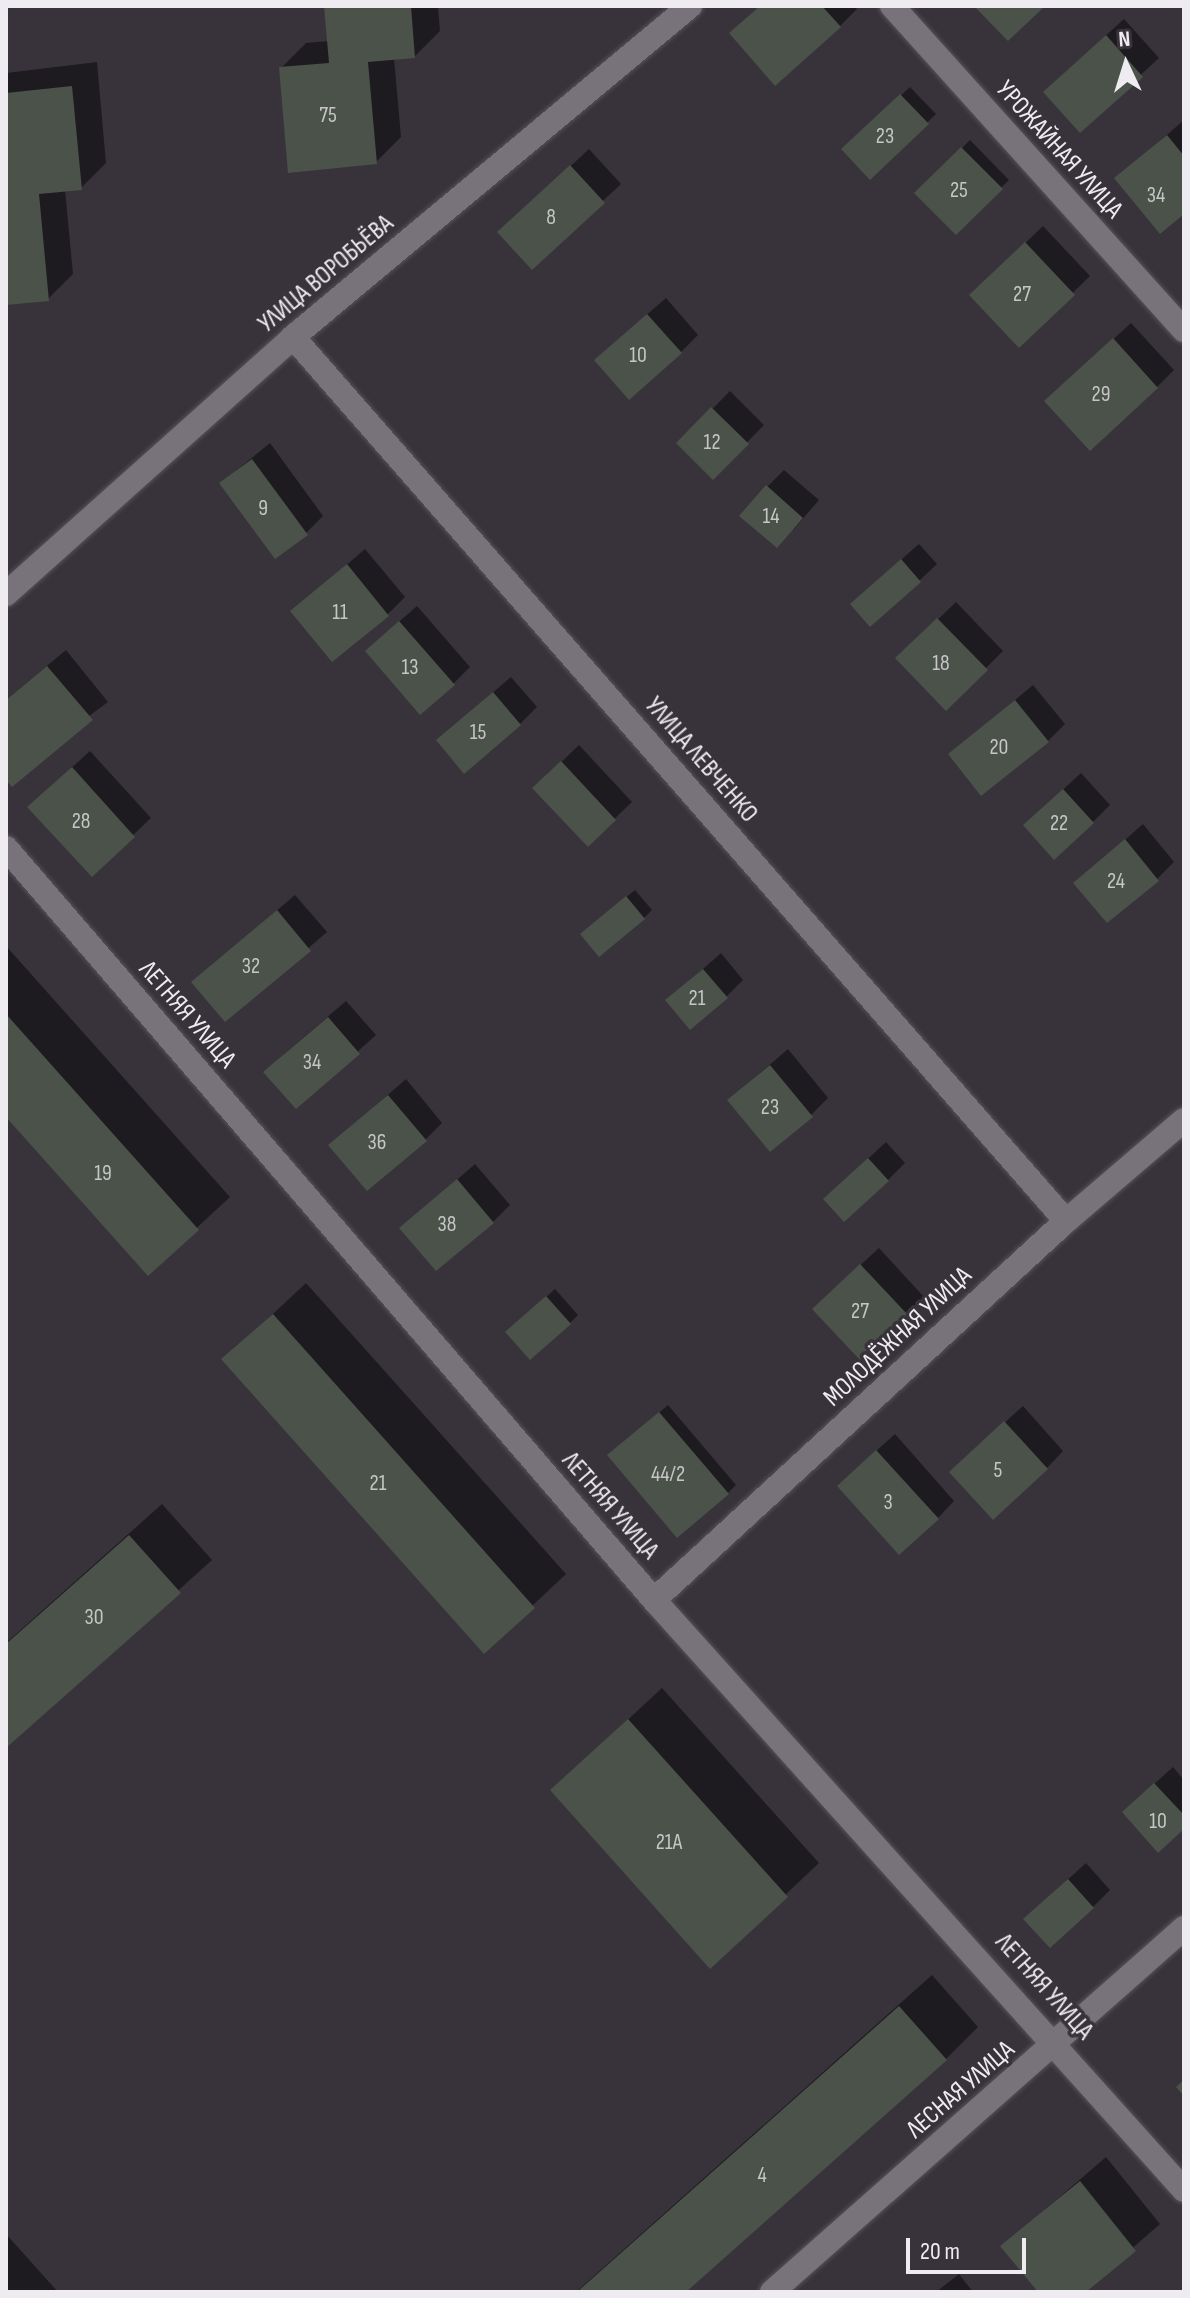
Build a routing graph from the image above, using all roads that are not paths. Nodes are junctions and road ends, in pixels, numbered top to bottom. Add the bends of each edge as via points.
1 (690, 6) edge
2 (892, 6) edge
3 (1184, 330) edge
4 (293, 337) junction
5 (6, 594) edge
6 (6, 848) edge
7 (1184, 1120) edge
8 (1066, 1221) junction
9 (654, 1600) junction
10 (1184, 1928) edge
11 (1058, 2044) junction
12 (1184, 2190) edge
13 (772, 2292) edge

1 - 4 street, УЛИЦА ВОРОБЬЁВА
2 - 3 street, УРОЖАЙНАЯ УЛИЦА
4 - 5 street, УЛИЦА ВОРОБЬЁВА
4 - 8 street, УЛИЦА ЛЕВЧЕНКО
6 - 9 street, ЛЕТНЯЯ УЛИЦА
7 - 8 street, МОЛОДЁЖНАЯ УЛИЦА
8 - 9 street, МОЛОДЁЖНАЯ УЛИЦА
9 - 11 street, ЛЕТНЯЯ УЛИЦА
10 - 11 street, ЛЕСНАЯ УЛИЦА
11 - 12 street, ЛЕТНЯЯ УЛИЦА
11 - 13 street, ЛЕСНАЯ УЛИЦА

